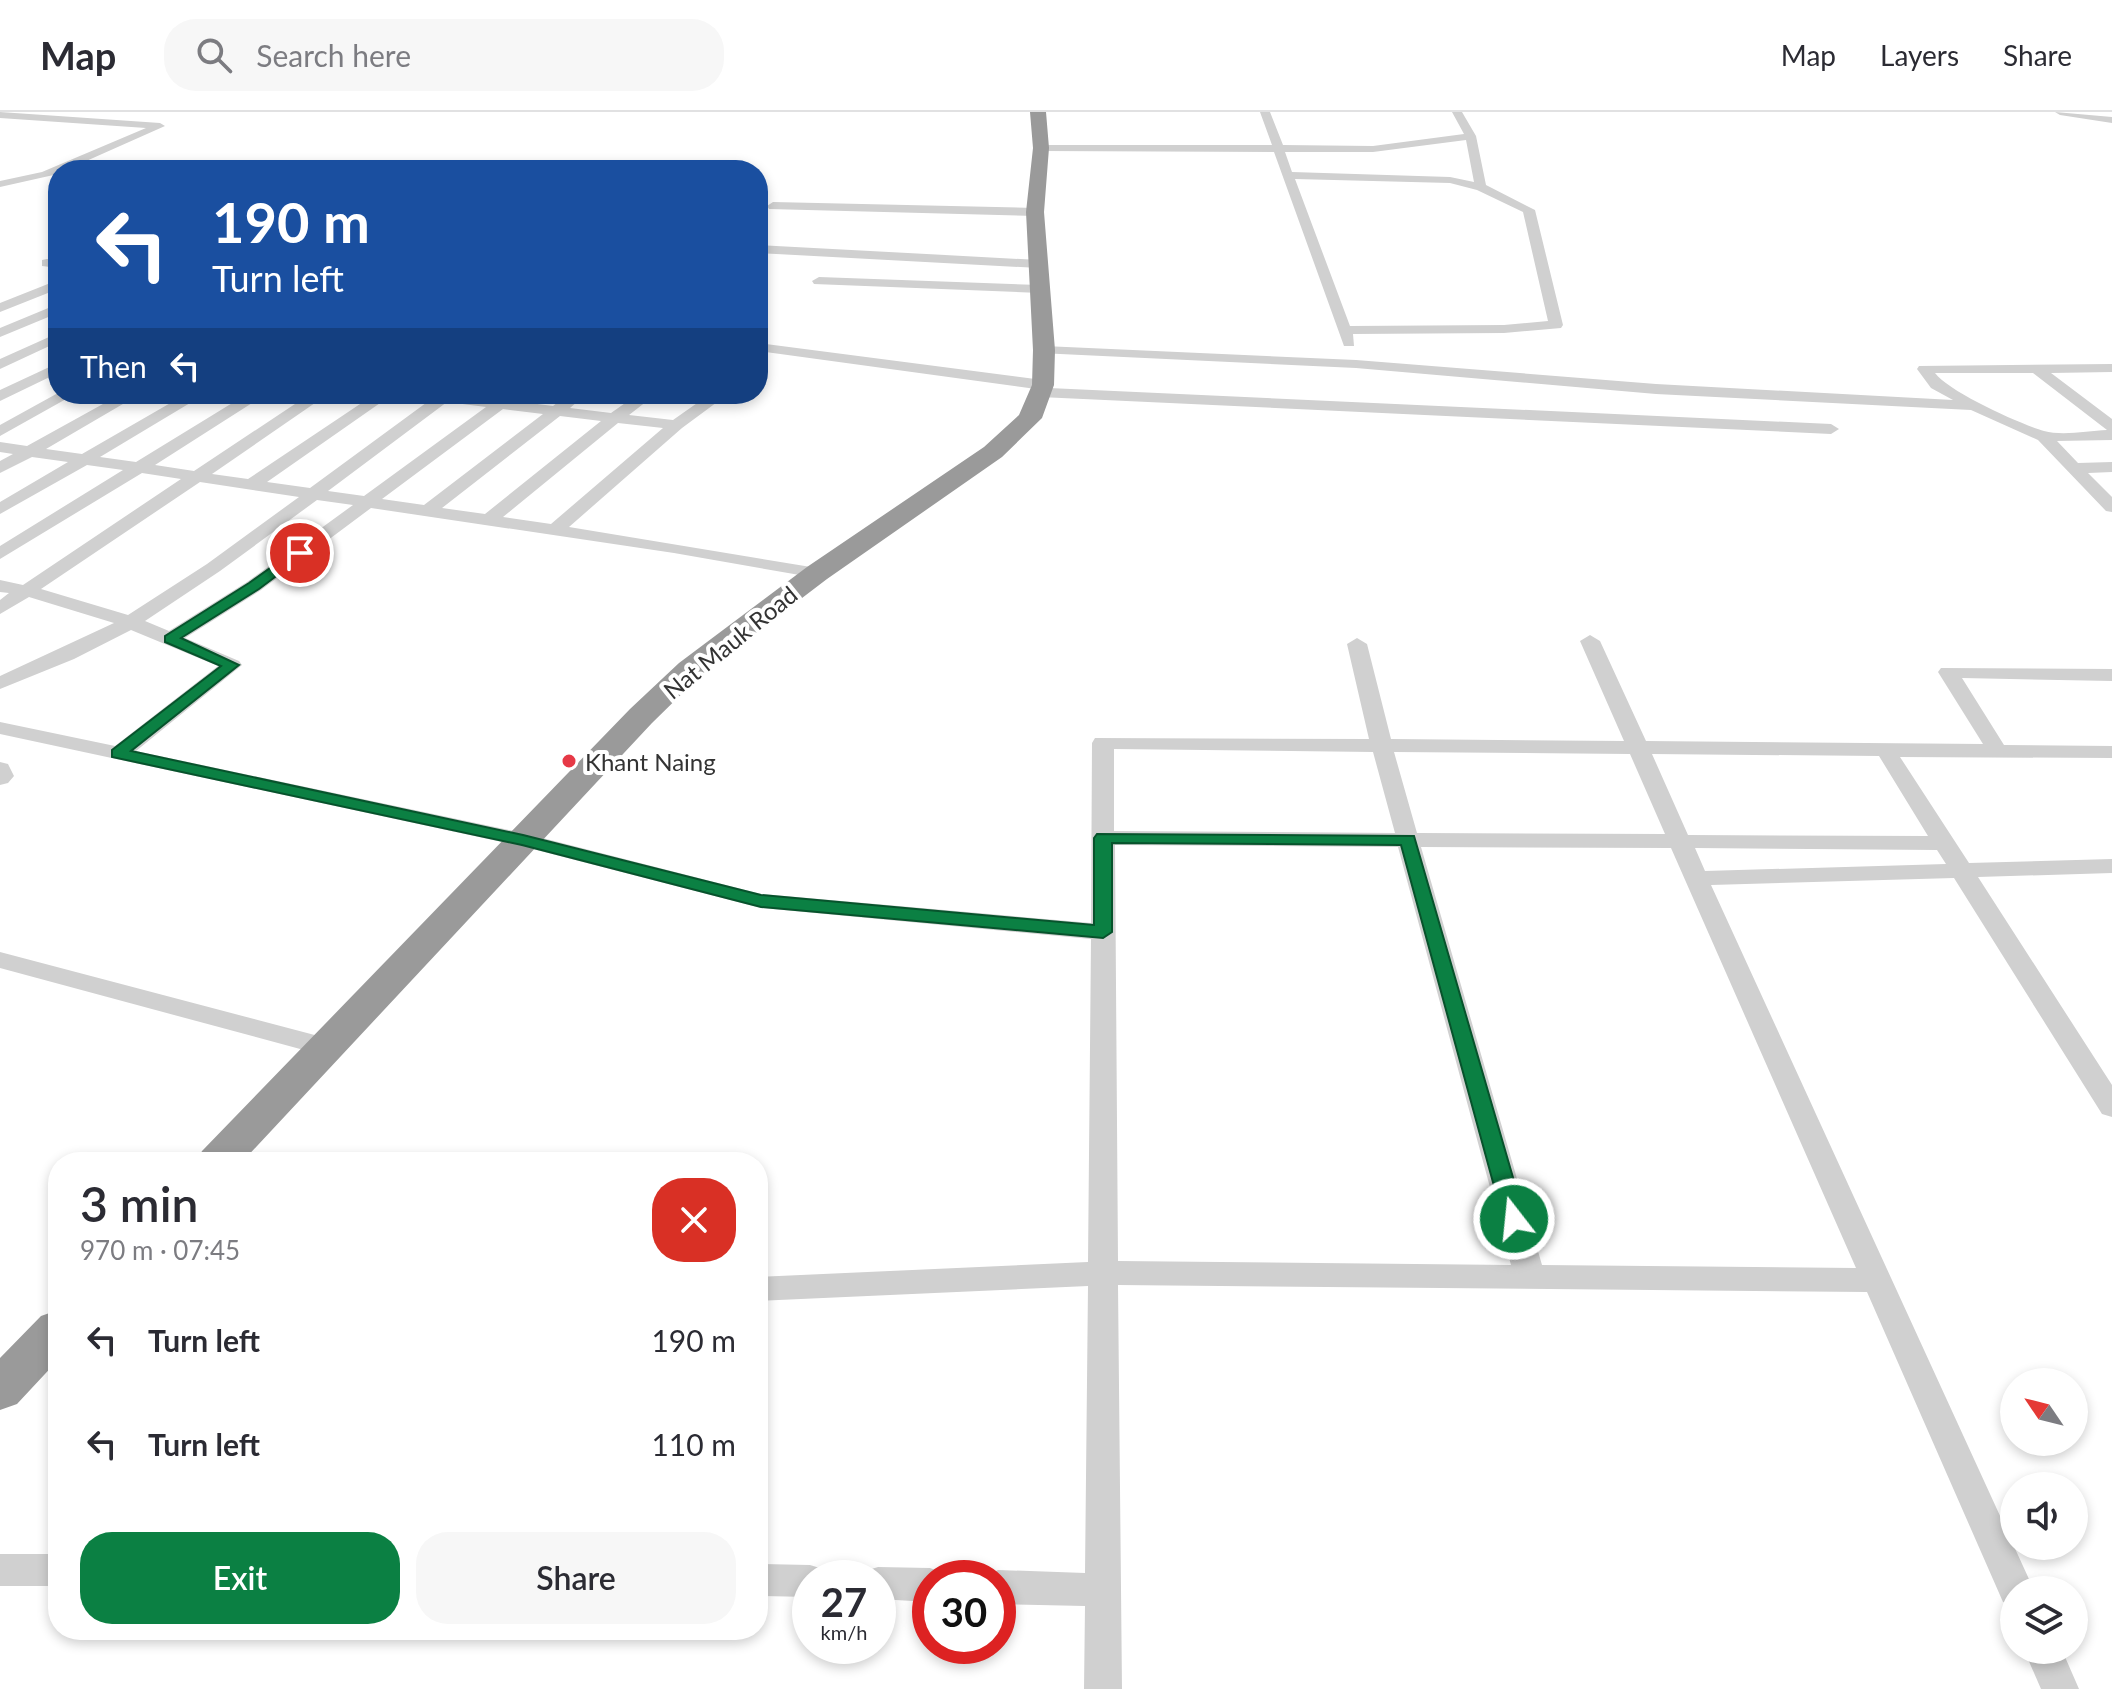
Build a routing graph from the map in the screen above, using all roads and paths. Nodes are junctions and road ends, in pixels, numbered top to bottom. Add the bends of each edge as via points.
1 (1038, 112) edge
2 (1265, 112) edge
3 (1457, 112) edge
4 (2060, 112) edge
5 (0, 115) edge
6 (2112, 120) edge
7 (1471, 136) junction
8 (1041, 148) junction
9 (1278, 148) junction
10 (80, 160) edge
11 (48, 174) edge
12 (1288, 175) junction
13 (0, 184) edge
14 (1481, 187) junction
15 (773, 206) dead end
16 (1035, 212) junction
17 (768, 250) edge
18 (1039, 277) junction
19 (819, 281) dead end
20 (48, 288) edge
21 (0, 308) edge
22 (48, 313) edge
23 (1344, 330) junction
24 (0, 335) edge
25 (48, 341) edge
26 (48, 345) edge
27 (768, 348) edge
28 (781, 350) junction
29 (1044, 350) junction
30 (768, 360) edge
31 (1356, 364) junction
32 (0, 365) edge
33 (2093, 368) junction
34 (2112, 368) edge
35 (2037, 369) junction
36 (48, 372) edge
37 (2112, 382) edge
38 (1041, 389) junction
39 (0, 396) edge
40 (49, 404) edge
41 (114, 404) edge
42 (180, 404) edge
43 (242, 404) edge
44 (305, 404) edge
45 (370, 404) edge
46 (436, 404) edge
47 (500, 404) edge
48 (525, 404) edge
49 (565, 404) edge
50 (634, 404) edge
51 (706, 404) edge
52 (1974, 406) junction
53 (555, 412) junction
54 (614, 418) junction
55 (676, 425) junction
56 (2112, 427) edge
57 (1831, 429) dead end
58 (0, 431) edge
59 (2112, 435) edge
60 (2044, 437) junction
61 (0, 447) edge
62 (29, 452) junction
63 (83, 460) junction
64 (2112, 467) edge
65 (0, 468) edge
66 (140, 468) junction
67 (2073, 468) junction
68 (197, 477) junction
69 (251, 485) junction
70 (310, 494) junction
71 (2104, 494) edge
72 (369, 503) junction
73 (2112, 507) edge
74 (0, 509) edge
75 (428, 511) junction
76 (489, 520) junction
77 (555, 530) junction
78 (0, 554) edge
79 (817, 573) junction
80 (0, 586) edge
81 (29, 590) junction
82 (0, 608) edge
83 (130, 623) junction
84 (170, 639) junction
85 (1590, 641) dead end
86 (1357, 644) dead end
87 (2109, 678) edge
88 (0, 683) edge
89 (0, 728) edge
90 (1382, 747) junction
91 (1639, 750) junction
92 (1886, 751) junction
93 (1998, 752) junction
94 (2112, 752) edge
95 (118, 754) junction
96 (0, 769) edge
97 (0, 778) edge
98 (1103, 838) junction
99 (523, 840) junction
100 (1408, 840) junction
101 (1680, 841) junction
102 (1944, 843) junction
103 (2112, 866) edge
104 (1962, 871) junction
105 (1696, 878) junction
106 (1103, 932) junction
107 (0, 960) edge
108 (326, 1047) junction
109 (2112, 1107) edge
110 (226, 1152) edge
111 (1103, 1273) junction
112 (1530, 1277) junction
113 (1877, 1280) junction
114 (768, 1289) edge
115 (48, 1340) edge
116 (0, 1390) edge
117 (0, 1570) edge
118 (48, 1570) edge
119 (2010, 1576) edge
120 (768, 1580) edge
121 (792, 1581) edge
122 (1016, 1588) edge
123 (1103, 1590) junction
124 (2049, 1664) edge
125 (1103, 1689) edge
126 (2060, 1689) edge

1 - 8 highway, Nat Mauk Road
2 - 9 street
3 - 7 street
4 - 6 street
5 - 10 street via 160,126
7 - 9 street via 1373,149
7 - 14 street
8 - 9 street
8 - 16 highway, Nat Mauk Road
9 - 12 street
11 - 13 street
12 - 14 street via 1427,177
12 - 23 street
14 - 23 street via 1529,210 1556,325
15 - 16 street
16 - 18 highway, Nat Mauk Road
17 - 18 street
18 - 19 street
18 - 29 highway, Nat Mauk Road
20 - 21 street
22 - 24 street
23 - 31 street
24 - 25 street
26 - 32 street
27 - 28 street
28 - 30 street
28 - 38 street
29 - 31 street
29 - 38 highway, Nat Mauk Road
31 - 52 street via 1656,389
33 - 34 street
33 - 35 street
33 - 37 street
35 - 52 street via 1924,369 1936,385
35 - 56 street
36 - 39 street
38 - 57 street
38 - 79 highway, Nat Mauk Road via 1030,418 993,452
40 - 58 street
41 - 62 street
42 - 63 street
43 - 66 street
44 - 68 street
45 - 69 street
46 - 70 street
47 - 72 street
48 - 53 street
49 - 53 street
50 - 54 street
51 - 55 street
52 - 60 street
53 - 54 street
53 - 75 street
54 - 55 street
54 - 76 street
55 - 77 street
59 - 60 street
60 - 67 street
61 - 62 street
62 - 63 street
62 - 65 street
63 - 66 street
63 - 74 street
64 - 67 street
66 - 68 street
66 - 78 street
67 - 71 street
68 - 69 street
68 - 81 street
69 - 70 street
70 - 72 street
70 - 83 street via 203,576
71 - 73 street
72 - 75 street
72 - 84 street
75 - 76 street
76 - 77 street
77 - 79 street
79 - 99 highway, Nat Mauk Road via 690,669
80 - 81 street
81 - 82 street
81 - 83 street
83 - 84 street
83 - 88 street
84 - 95 street via 232,665
85 - 91 street
86 - 90 street
87 - 93 street via 1948,672
89 - 95 street
90 - 91 street
90 - 98 street via 1103,743
90 - 100 street
91 - 92 street
91 - 101 street
92 - 93 street
92 - 102 street
93 - 94 street
95 - 99 street
96 - 97 street
98 - 100 street
98 - 106 street
99 - 106 street via 761,901
99 - 108 highway, Nat Mauk Road
100 - 101 street
100 - 112 street
101 - 102 street
101 - 105 street
102 - 104 street
103 - 104 street
104 - 105 street
104 - 109 street
105 - 113 street
106 - 111 street
107 - 108 street
108 - 110 highway, Nat Mauk Road
111 - 112 street
111 - 114 street
111 - 123 street
112 - 113 street
113 - 119 street
115 - 116 highway
117 - 118 street
120 - 121 street
122 - 123 street
123 - 125 street
124 - 126 street

